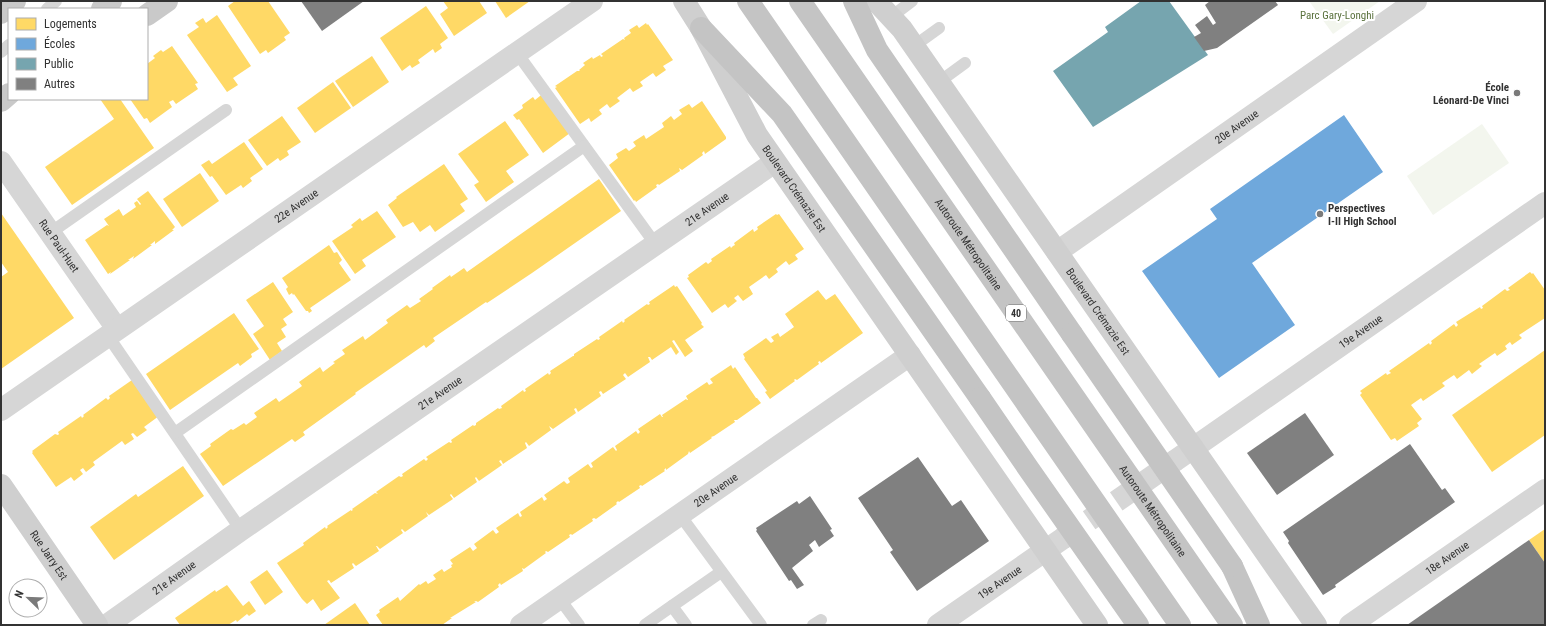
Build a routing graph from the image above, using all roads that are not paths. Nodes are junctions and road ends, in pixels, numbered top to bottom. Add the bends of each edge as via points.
1 (16, 1) edge
2 (56, 1) edge
3 (106, 1) edge
4 (111, 1) edge
5 (167, 1) edge
6 (592, 1) edge
7 (684, 1) edge
8 (748, 1) edge
9 (800, 1) edge
10 (854, 1) edge
11 (876, 1) edge
12 (912, 1) edge
13 (1416, 1) edge
14 (48, 8) edge
15 (93, 8) edge
16 (103, 8) edge
17 (1, 13) edge
18 (148, 14) edge
19 (891, 17) junction
20 (701, 28) junction
21 (939, 28) dead end
22 (914, 46) junction
23 (518, 53) junction
24 (966, 63) dead end
25 (939, 82) junction
26 (226, 110) dead end
27 (584, 146) junction
28 (1, 162) edge
29 (775, 162) junction
30 (1545, 203) edge
31 (50, 233) junction
32 (656, 244) junction
33 (1057, 252) junction
34 (113, 333) junction
35 (910, 355) junction
36 (1, 410) edge
37 (175, 433) junction
38 (1185, 454) junction
39 (1, 485) edge
40 (1545, 490) edge
41 (680, 515) junction
42 (242, 530) junction
43 (1053, 545) junction
44 (721, 572) junction
45 (560, 598) junction
46 (672, 606) junction
47 (97, 625) edge
48 (107, 625) edge
49 (521, 625) edge
50 (579, 625) edge
51 (644, 625) edge
52 (686, 625) edge
53 (761, 625) edge
54 (938, 625) edge
55 (1097, 625) edge
56 (1138, 625) edge
57 (1180, 625) edge
58 (1232, 625) edge
59 (1259, 625) edge
60 (1316, 625) edge
61 (1350, 625) edge

1 - 17 main road
2 - 14 lane
3 - 15 lane
4 - 16 main road
5 - 18 main road
6 - 23 street, 22e Avenue
7 - 20 main road, Boulevard Crémazie Est
8 - 57 highway, bridge
9 - 58 highway, Autoroute Métropolitaine / 40, bridge
10 - 59 highway, bridge via 876,50 1232,566
11 - 19 main road, Boulevard Crémazie Est
12 - 19 lane
13 - 33 street, 20e Avenue
19 - 22 main road, Boulevard Crémazie Est
20 - 29 main road, Boulevard Crémazie Est via 757,135
20 - 56 highway, bridge via 782,114
21 - 22 lane
22 - 25 main road, Boulevard Crémazie Est
23 - 27 lane
23 - 34 street, 22e Avenue
24 - 25 lane
25 - 33 main road, Boulevard Crémazie Est
26 - 31 lane
27 - 32 lane
27 - 37 lane
28 - 31 street, Rue Paul-Huet
29 - 32 street, 21e Avenue
29 - 35 main road, Boulevard Crémazie Est
30 - 38 street, 19e Avenue
31 - 34 street, Rue Paul-Huet
32 - 42 street, 21e Avenue
33 - 38 main road, Boulevard Crémazie Est
34 - 36 street, 22e Avenue
34 - 37 lane
35 - 41 street, 20e Avenue
35 - 43 main road, Boulevard Crémazie Est
37 - 42 lane
38 - 60 main road, Boulevard Crémazie Est
39 - 47 main road, Rue Jarry Est
40 - 61 street, 18e Avenue
41 - 44 lane
41 - 45 street, 20e Avenue
42 - 48 street, 21e Avenue
43 - 54 street, 19e Avenue
43 - 55 main road, Boulevard Crémazie Est
44 - 46 lane
44 - 53 lane
45 - 49 street, 20e Avenue
45 - 50 lane
46 - 51 lane
46 - 52 lane

